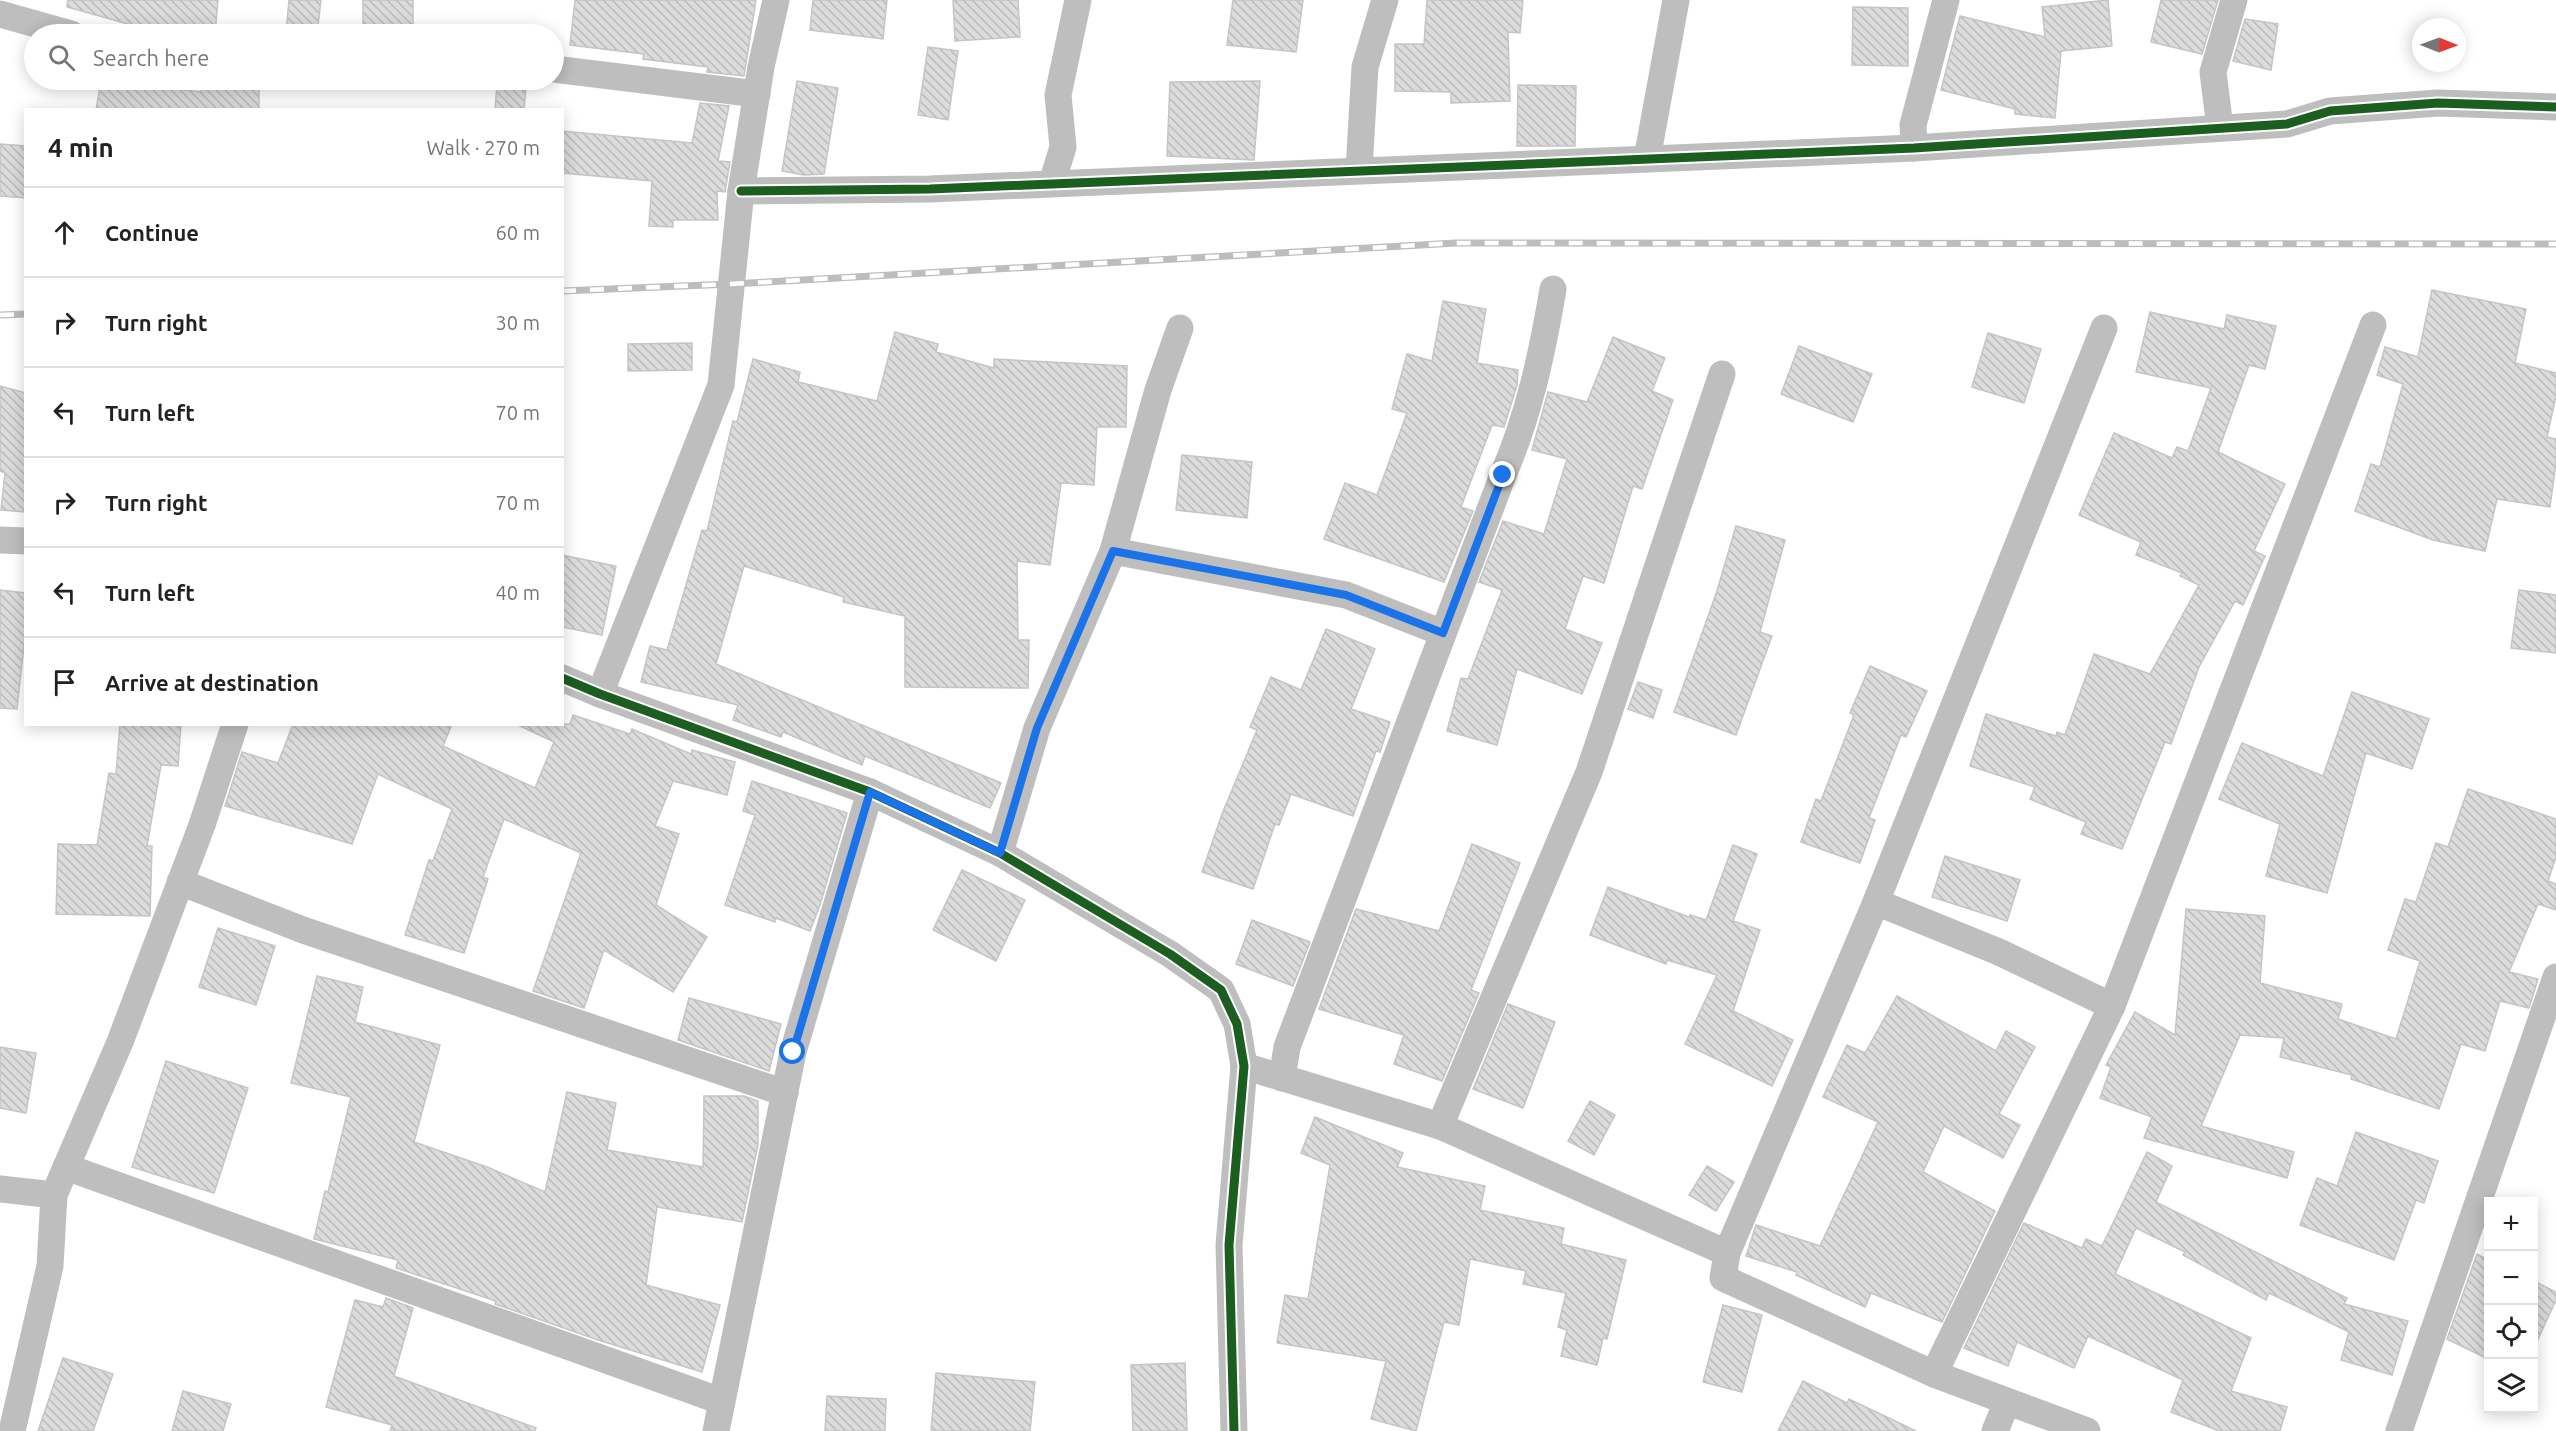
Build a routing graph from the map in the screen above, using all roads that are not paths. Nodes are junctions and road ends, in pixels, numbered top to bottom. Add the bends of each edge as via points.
1 (776, 0) edge
2 (1078, 0) edge
3 (1385, 0) edge
4 (1676, 0) edge
5 (1946, 0) edge
6 (2234, 0) edge
7 (0, 14) edge
8 (36, 24) edge
9 (564, 70) edge
10 (757, 94) junction
11 (2556, 106) edge
12 (2220, 128) junction
13 (1914, 148) junction
14 (1647, 159) junction
15 (1359, 170) junction
16 (1052, 183) junction
17 (741, 190) junction
18 (1553, 289) dead end
19 (2373, 325) dead end
20 (1180, 328) dead end
21 (2104, 328) dead end
22 (1722, 374) dead end
23 (0, 540) edge
24 (24, 541) edge
25 (1113, 551) junction
26 (1443, 633) junction
27 (564, 679) edge
28 (600, 694) junction
29 (234, 726) edge
30 (870, 792) junction
31 (1000, 853) junction
32 (180, 882) junction
33 (1876, 902) junction
34 (2556, 977) edge
35 (2112, 1006) junction
36 (1244, 1066) junction
37 (1282, 1078) junction
38 (785, 1093) junction
39 (1440, 1126) junction
40 (66, 1167) junction
41 (0, 1189) edge
42 (54, 1195) junction
43 (1727, 1253) junction
44 (1934, 1374) junction
45 (721, 1401) junction
46 (2007, 1402) junction
47 (12, 1431) edge
48 (716, 1431) edge
49 (1234, 1431) edge
50 (1995, 1431) edge
51 (2087, 1431) edge
52 (2399, 1431) edge

1 - 10 street
2 - 16 street via 1058,95 1063,147
3 - 15 street via 1365,67
4 - 14 street
5 - 13 street via 1913,125
6 - 12 street via 2213,72
7 - 8 street
9 - 10 street
10 - 17 street
11 - 12 street via 2438,103 2330,111 2287,124
12 - 13 street
13 - 14 street
14 - 15 street
15 - 16 street
16 - 17 street via 930,189
17 - 28 street via 721,385
18 - 26 street via 1540,366 1519,437
19 - 35 street
20 - 25 street via 1158,390
21 - 33 street
22 - 39 street via 1589,772
23 - 24 street
25 - 26 street via 1346,595
25 - 31 street via 1037,728
26 - 37 street via 1287,1047
27 - 28 street
28 - 30 street
29 - 32 street
30 - 31 street
30 - 38 street via 793,1052
31 - 36 street via 1170,954 1221,990 1238,1024
32 - 38 street via 303,930
32 - 40 street via 120,1042
33 - 35 street via 2000,952
33 - 43 street
34 - 52 street
35 - 44 street
36 - 37 street
36 - 49 street via 1228,1245
37 - 39 street
38 - 45 street
39 - 43 street
40 - 42 street
40 - 45 street
41 - 42 street
42 - 47 street via 50,1266
43 - 44 street via 1723,1278
44 - 46 street
45 - 48 street
46 - 50 street
46 - 51 street

